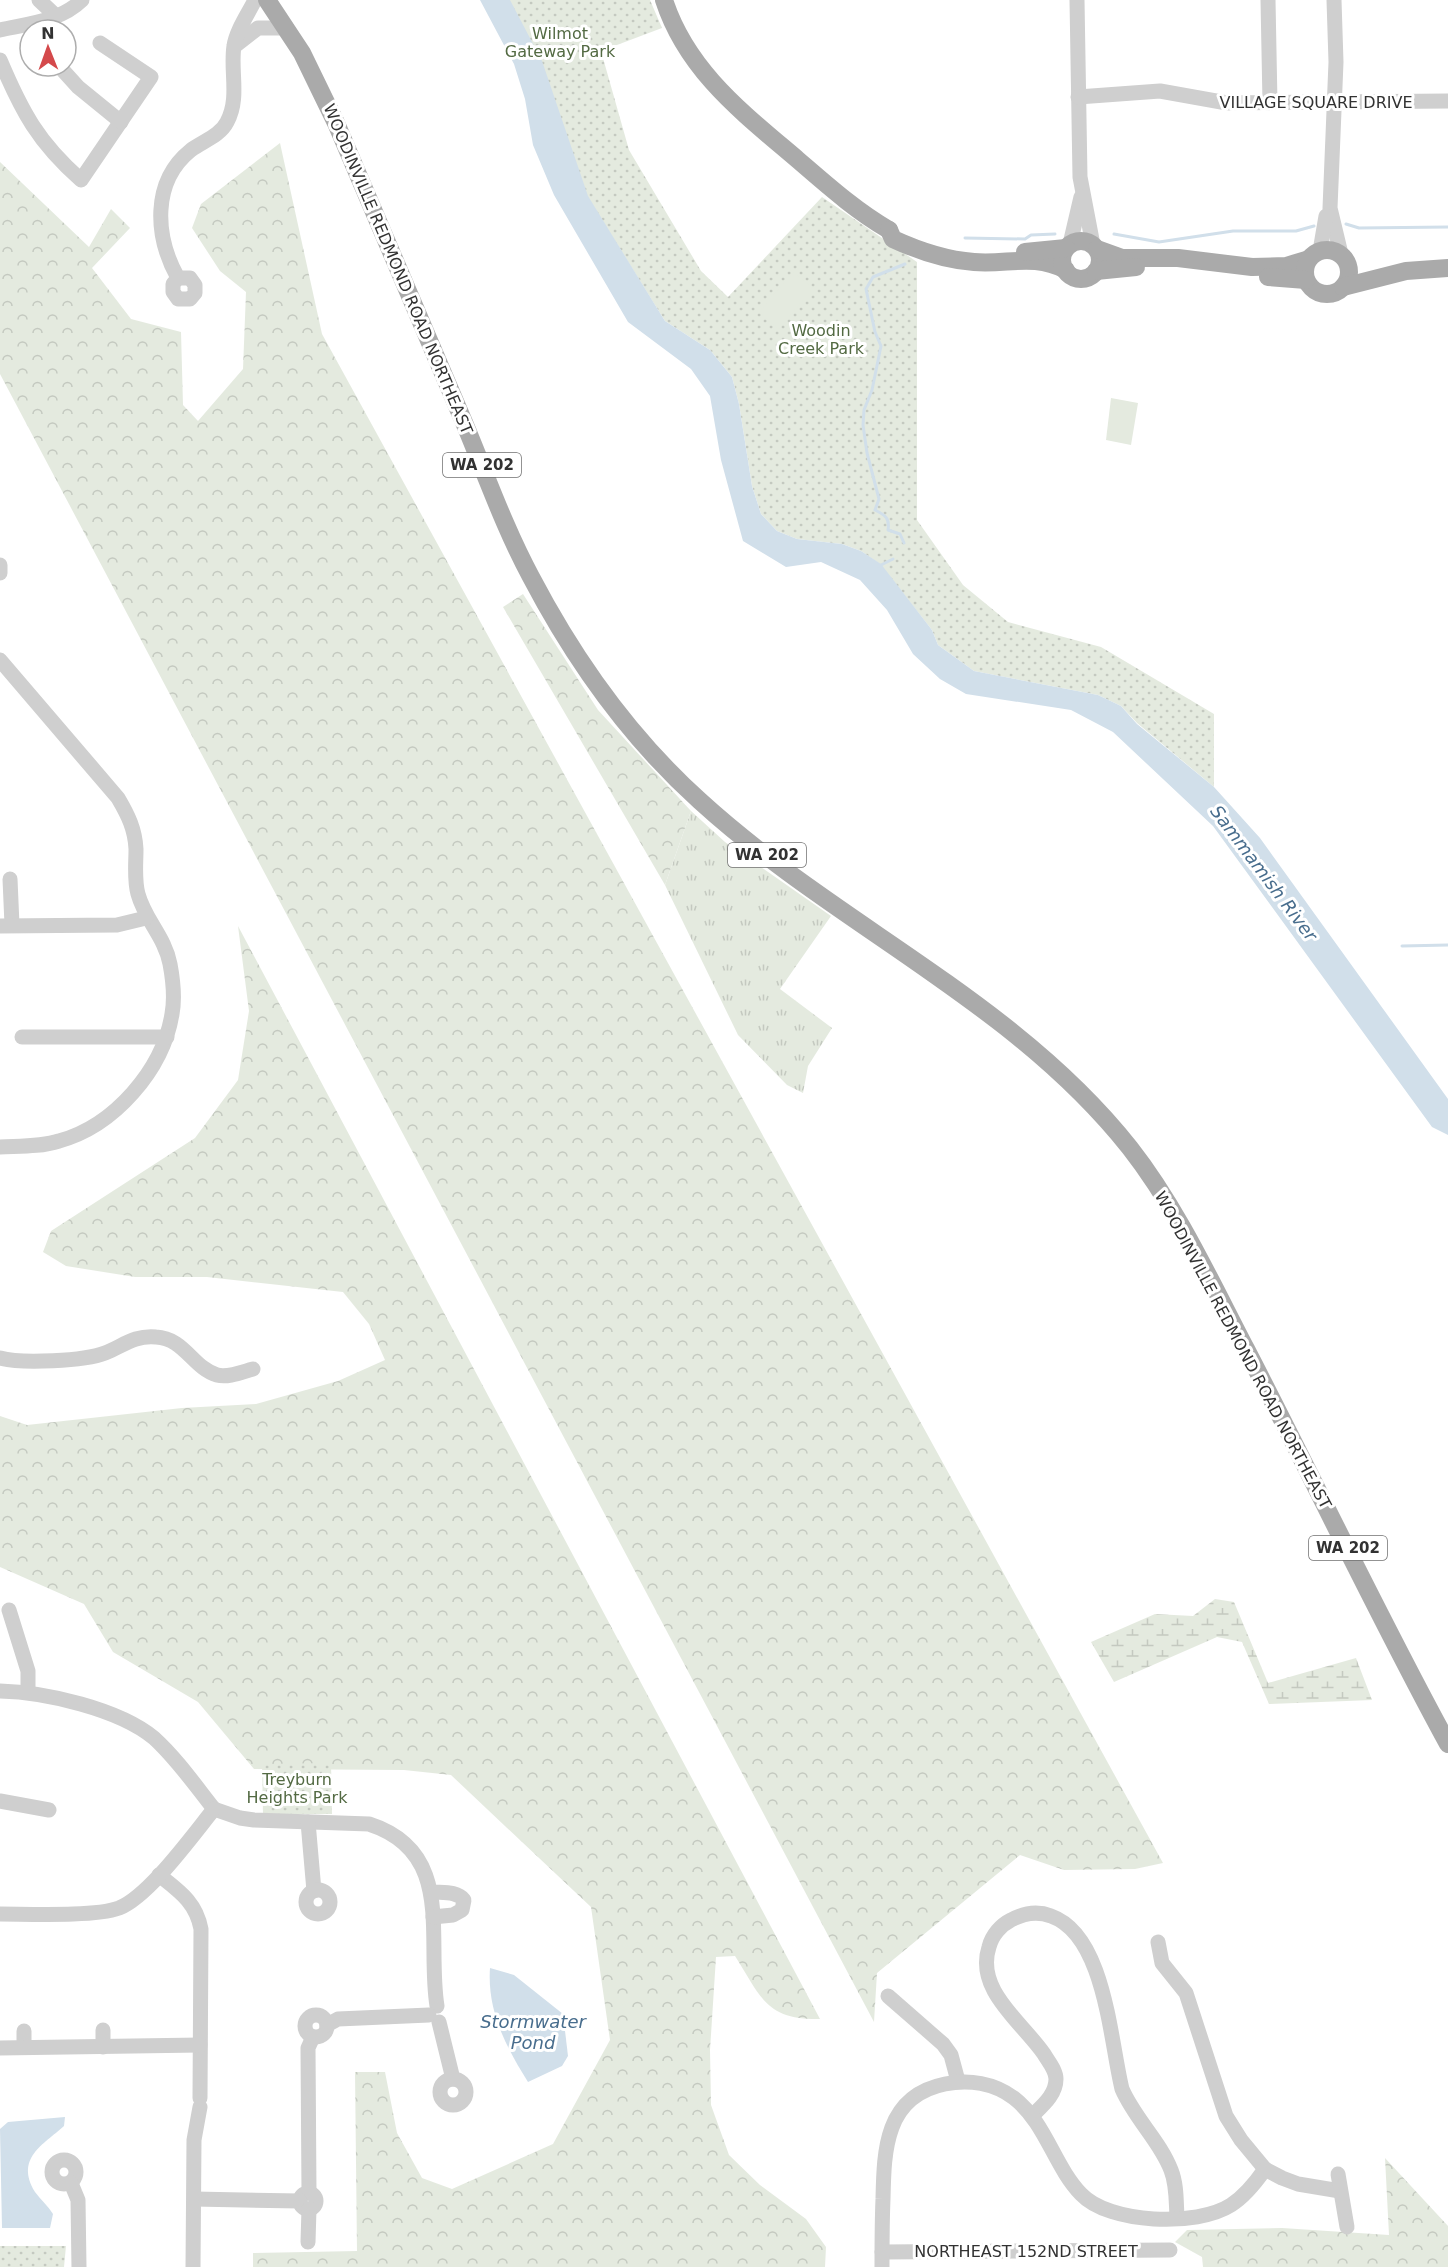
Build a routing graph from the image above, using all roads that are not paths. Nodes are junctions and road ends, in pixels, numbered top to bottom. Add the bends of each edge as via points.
1 (39, 0) edge
2 (82, 0) edge
3 (255, 0) edge
4 (267, 0) edge
5 (664, 0) edge
6 (1077, 0) edge
7 (1268, 0) edge
8 (1334, 0) edge
9 (56, 16) junction
10 (52, 18) edge
11 (18, 28) edge
12 (287, 28) junction
13 (0, 30) edge
14 (99, 43) dead end
15 (233, 47) junction
16 (0, 60) edge
17 (70, 78) edge
18 (1078, 97) junction
19 (1448, 101) edge
20 (1335, 102) junction
21 (1270, 104) junction
22 (121, 122) junction
23 (1082, 194) junction
24 (1330, 208) junction
25 (889, 230) junction
26 (1068, 246) junction
27 (1095, 247) junction
28 (1314, 255) junction
29 (1344, 259) junction
30 (1448, 260) edge
31 (1448, 268) edge
32 (1065, 270) junction
33 (1096, 271) junction
34 (178, 278) dead end
35 (1306, 280) junction
36 (1343, 286) junction
37 (0, 565) edge
38 (0, 573) edge
39 (2, 667) edge
40 (10, 879) dead end
41 (146, 918) junction
42 (6, 926) edge
43 (22, 1037) dead end
44 (167, 1037) junction
45 (0, 1147) edge
46 (0, 1358) edge
47 (253, 1369) dead end
48 (9, 1610) dead end
49 (0, 1691) edge
50 (28, 1692) junction
51 (1448, 1744) edge
52 (0, 1801) edge
53 (214, 1809) junction
54 (49, 1810) dead end
55 (308, 1822) junction
56 (159, 1875) junction
57 (314, 1891) dead end
58 (432, 1892) junction
59 (0, 1914) edge
60 (433, 1917) junction
61 (1158, 1942) dead end
62 (888, 1996) dead end
63 (435, 2015) junction
64 (103, 2030) dead end
65 (24, 2031) dead end
66 (200, 2045) junction
67 (103, 2046) junction
68 (24, 2047) junction
69 (0, 2048) edge
70 (453, 2079) dead end
71 (958, 2081) junction
72 (1032, 2116) junction
73 (1266, 2169) junction
74 (1338, 2174) dead end
75 (71, 2183) dead end
76 (1341, 2191) junction
77 (194, 2199) junction
78 (306, 2201) junction
79 (1177, 2217) junction
80 (1347, 2227) dead end
81 (308, 2242) dead end
82 (1170, 2250) dead end
83 (882, 2260) edge
84 (79, 2267) edge
85 (193, 2267) edge

1 - 9 street
2 - 9 street via 72,10
3 - 15 street
4 - 12 main road, WOODINVILLE REDMOND ROAD NORTHEAST / WA 202
5 - 25 main road via 680,40 705,77 734,107 841,197
6 - 18 street
7 - 21 street
8 - 20 street
9 - 10 street
11 - 13 street
12 - 15 street via 258,28
12 - 51 main road, WOODINVILLE REDMOND ROAD NORTHEAST / WA 202 via 336,123 529,574 596,686 704,805 1044,1056 1079,1089 1133,1152 1185,1235 1268,1390
14 - 22 street via 151,77
15 - 34 street via 234,89 226,124 172,169 162,192 163,246
16 - 22 street via 30,125 81,180
17 - 22 street
18 - 21 street, VILLAGE SQUARE DRIVE via 1160,91 1204,101
18 - 23 street
19 - 20 street, VILLAGE SQUARE DRIVE
20 - 21 street, VILLAGE SQUARE DRIVE
20 - 24 street
23 - 26 street
23 - 27 street
24 - 28 street
24 - 29 street
25 - 26 main road via 895,228 927,242 971,251 1000,253
25 - 32 main road via 893,239 947,258 988,263 1041,260
26 - 27 main road via 1082,241
26 - 32 main road via 1062,259
27 - 28 main road via 1129,259 1178,258 1260,267 1286,266
27 - 33 main road via 1100,260
28 - 29 main road via 1334,251
28 - 35 main road via 1305,273
29 - 30 main road via 1368,269
29 - 36 main road via 1349,274
31 - 36 main road via 1406,271
32 - 33 main road via 1081,278
33 - 35 main road via 1183,267
35 - 36 main road via 1322,294
37 - 38 street
39 - 41 street via 118,798 130,818 137,892
40 - 42 street
41 - 42 street via 117,925
41 - 44 street via 162,939 170,961 174,990
43 - 44 street
44 - 45 street via 153,1066 109,1116 61,1141
46 - 47 street via 37,1362 103,1354 129,1339 155,1336 176,1343 218,1375
48 - 50 street via 28,1671
49 - 50 street
50 - 53 street via 130,1723 170,1754
52 - 54 street
53 - 55 street via 240,1818
53 - 56 street
55 - 57 street
55 - 58 street via 369,1824 387,1829 414,1854
56 - 59 street via 129,1903 108,1911
56 - 66 street via 188,1898 199,1916
58 - 60 street
58 - 60 street via 450,1893 464,1900 462,1910 453,1915
60 - 63 street
61 - 73 street via 1162,1963 1186,1993 1226,2116
62 - 71 street via 943,2044 951,2055
63 - 70 street
63 - 78 street via 338,2019 327,2025 321,2015 308,2017 305,2029 313,2037 309,2048
64 - 67 street
65 - 68 street
66 - 67 street
66 - 77 street
67 - 68 street
68 - 69 street
71 - 72 street via 995,2087
71 - 83 street via 923,2090 891,2126 884,2151
72 - 79 street via 1067,2178 1098,2208 1126,2217
72 - 79 street via 1048,2100 1056,2078 1035,2040 996,1995 985,1967 990,1943 998,1929 1028,1913 1043,1913 1060,1919 1085,1947 1103,1997 1122,2089 1172,2171
73 - 76 street via 1298,2184
73 - 79 street via 1232,2205 1216,2213
74 - 76 street
75 - 84 street via 78,2200
76 - 80 street
77 - 78 street
77 - 85 street
78 - 81 street
82 - 83 street, NORTHEAST 152ND STREET

